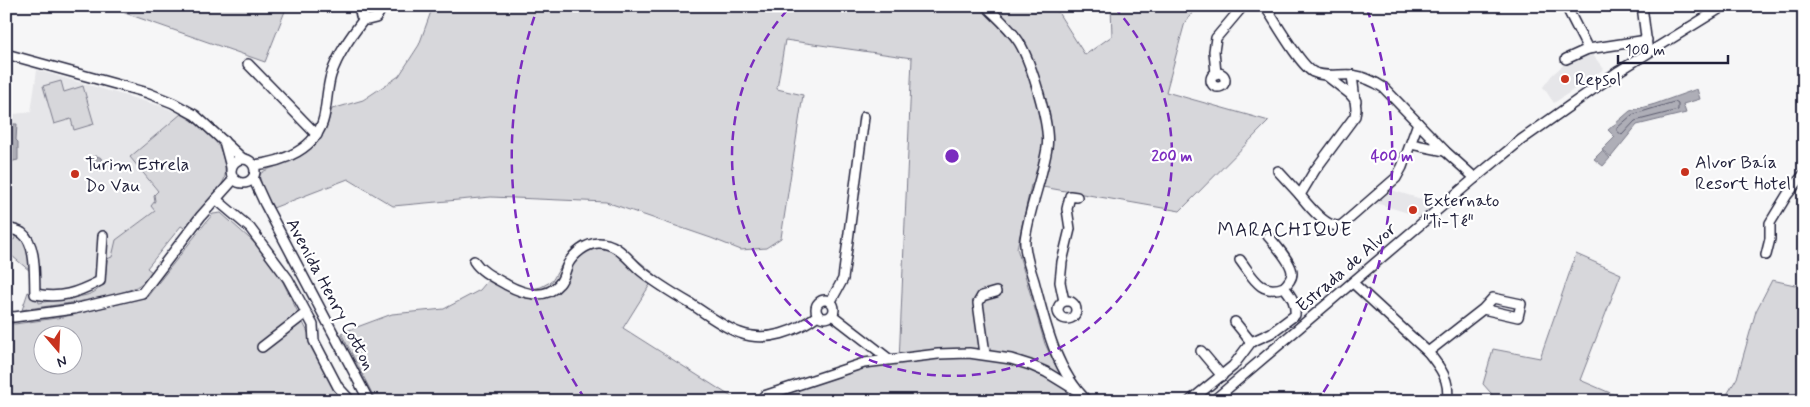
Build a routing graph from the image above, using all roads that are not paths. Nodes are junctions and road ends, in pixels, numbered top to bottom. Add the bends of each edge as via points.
1 (359, 6) edge
2 (380, 6) edge
3 (986, 6) edge
4 (1243, 6) edge
5 (1265, 6) edge
6 (1566, 6) edge
7 (1642, 6) edge
8 (1724, 6) edge
9 (364, 19) junction
10 (1646, 40) junction
11 (1588, 49) junction
12 (1648, 53) junction
13 (6, 54) edge
14 (1566, 59) dead end
15 (248, 64) dead end
16 (1216, 74) dead end
17 (1352, 75) junction
18 (1327, 76) junction
19 (1356, 101) junction
20 (864, 117) dead end
21 (1418, 123) junction
22 (317, 135) junction
23 (224, 141) junction
24 (1411, 144) junction
25 (1445, 151) junction
26 (243, 159) junction
27 (254, 165) junction
28 (231, 167) junction
29 (1278, 172) dead end
30 (1804, 174) edge
31 (1475, 178) junction
32 (234, 179) junction
33 (249, 181) junction
34 (1300, 195) junction
35 (1077, 197) dead end
36 (217, 200) junction
37 (6, 228) edge
38 (103, 236) dead end
39 (1268, 236) dead end
40 (1766, 255) dead end
41 (1240, 260) dead end
42 (474, 261) dead end
43 (1353, 283) junction
44 (1284, 287) junction
45 (996, 292) dead end
46 (831, 301) junction
47 (1064, 301) junction
48 (1483, 309) dead end
49 (306, 313) junction
50 (1058, 314) junction
51 (818, 315) junction
52 (832, 315) junction
53 (6, 316) edge
54 (1235, 322) dead end
55 (1046, 325) junction
56 (1251, 342) junction
57 (262, 347) dead end
58 (1201, 351) dead end
59 (1428, 352) junction
60 (985, 354) junction
61 (889, 359) junction
62 (1222, 376) junction
63 (1079, 393) junction
64 (764, 396) dead end
65 (351, 401) edge
66 (369, 401) edge
67 (1087, 401) edge
68 (1190, 401) edge
69 (1213, 401) edge
70 (1447, 401) edge

1 - 9 street
2 - 9 street via 376,18
3 - 55 street via 1009,28 1028,61 1047,129 1047,147 1025,242
4 - 16 street via 1216,38
5 - 18 street via 1304,64
6 - 11 street
7 - 10 street
8 - 12 street, Estrada de Alvor
9 - 22 street via 340,53
10 - 11 street
10 - 12 street
11 - 14 street
12 - 31 street, Estrada de Alvor via 1521,140
13 - 23 street via 148,93 194,115
15 - 22 street
17 - 18 street
17 - 19 street
17 - 21 street via 1384,88
18 - 19 street
19 - 34 street via 1355,116
20 - 46 street via 843,279
21 - 24 street
21 - 25 street
22 - 27 street via 291,156
23 - 26 street
23 - 28 street
24 - 25 street
24 - 34 street via 1396,178 1342,225 1331,226
25 - 31 street
26 - 27 street
26 - 28 street
27 - 33 street
28 - 32 street
29 - 34 street
30 - 40 street via 1770,223
31 - 43 street, Estrada de Alvor
32 - 33 street via 240,184
32 - 36 street
33 - 66 street, Avenida Henry Cotton via 265,204
35 - 47 street via 1070,196 1067,209 1070,229 1060,282
36 - 49 street via 264,244
36 - 53 street via 142,292 74,310
37 - 38 street via 20,231 32,248 35,294 52,297 79,291 100,281
39 - 44 street via 1292,272
41 - 44 street via 1259,285 1269,290
42 - 51 street via 479,269 519,291 541,294 559,284 569,262 583,248 590,244 607,244 614,246 648,277 741,333 759,336 791,331
43 - 59 street
43 - 69 street, Estrada de Alvor
44 - 56 street via 1296,306 1295,316 1272,333
45 - 60 street via 982,296 978,303
46 - 51 street via 818,302
46 - 52 street via 835,308
47 - 50 street via 1058,306
47 - 50 street via 1073,302 1076,313 1068,319
48 - 59 street
49 - 57 street
49 - 65 street via 313,325 314,340 338,387
50 - 55 street
51 - 52 street via 825,318
52 - 61 street
54 - 56 street
55 - 63 street via 1063,368
56 - 62 street
58 - 62 street
59 - 70 street via 1446,377
60 - 61 street
60 - 63 street via 1030,365
61 - 64 street via 841,370
62 - 68 street
63 - 67 street

